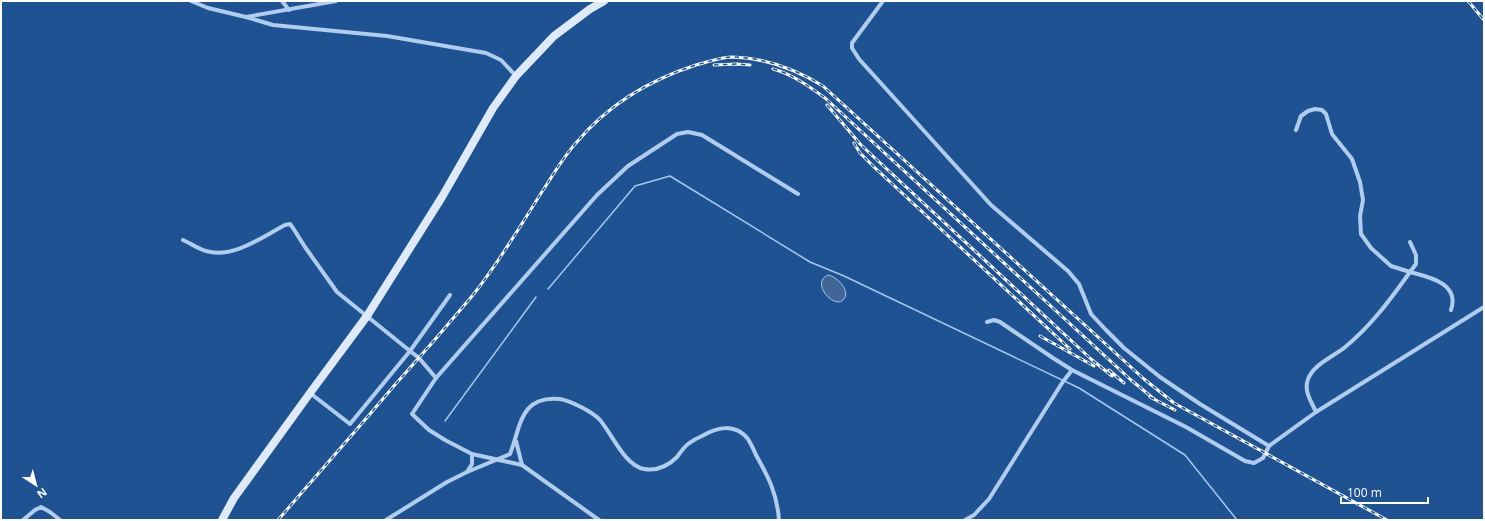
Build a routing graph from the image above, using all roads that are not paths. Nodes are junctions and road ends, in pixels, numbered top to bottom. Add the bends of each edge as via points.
1 (191, 1) edge
2 (282, 1) edge
3 (336, 1) edge
4 (604, 1) edge
5 (883, 1) edge
6 (289, 10) junction
7 (246, 17) junction
8 (516, 76) junction
9 (1296, 130) dead end
10 (798, 194) dead end
11 (183, 240) dead end
12 (1410, 242) dead end
13 (1410, 272) junction
14 (450, 295) dead end
15 (1484, 307) edge
16 (1451, 310) dead end
17 (367, 316) junction
18 (986, 322) dead end
19 (410, 351) junction
20 (1072, 370) junction
21 (436, 378) junction
22 (310, 393) junction
23 (1316, 412) junction
24 (516, 440) junction
25 (1269, 446) junction
26 (472, 454) junction
27 (498, 459) junction
28 (522, 465) junction
29 (467, 472) junction
30 (23, 520) edge
31 (60, 520) edge
32 (222, 520) edge
33 (386, 520) edge
34 (599, 520) edge
35 (779, 520) edge
36 (965, 520) edge

1 - 7 street
2 - 6 street
3 - 6 street
4 - 8 street via 554,36
5 - 25 street via 852,43 852,48 859,59 991,205 1080,284 1092,314 1124,348 1160,377
6 - 7 street
7 - 8 street via 273,25 387,36 486,53 501,60
8 - 17 street via 493,108 442,197
9 - 13 street via 1301,116 1308,111 1322,110 1326,114 1332,134 1352,159 1360,182 1360,234 1391,266
10 - 21 street via 702,135 688,132 677,134 628,166 597,195
11 - 17 street via 205,251 218,253 240,249 290,224 337,292
12 - 13 street via 1416,255 1416,264
13 - 16 street via 1443,284 1452,298
13 - 23 street via 1371,324 1343,349 1311,372 1307,389
14 - 19 street
15 - 23 street
17 - 19 street
17 - 22 street
18 - 20 street via 1000,322
19 - 21 street
19 - 22 street via 350,424
20 - 25 street via 1186,427 1245,461 1259,461
20 - 36 street via 989,499 974,515
21 - 26 street via 412,414 428,430
22 - 32 street via 234,498
23 - 25 street
24 - 27 street via 510,454
24 - 28 street
24 - 35 street via 520,420 526,411 533,404 553,398 566,400 599,419 631,462 642,469 663,467 689,444 713,430 725,427 738,431 748,439 774,490 778,501
26 - 27 street
26 - 29 street via 472,464
27 - 28 street
27 - 29 street
28 - 34 street
29 - 33 street
30 - 31 street via 41,507

